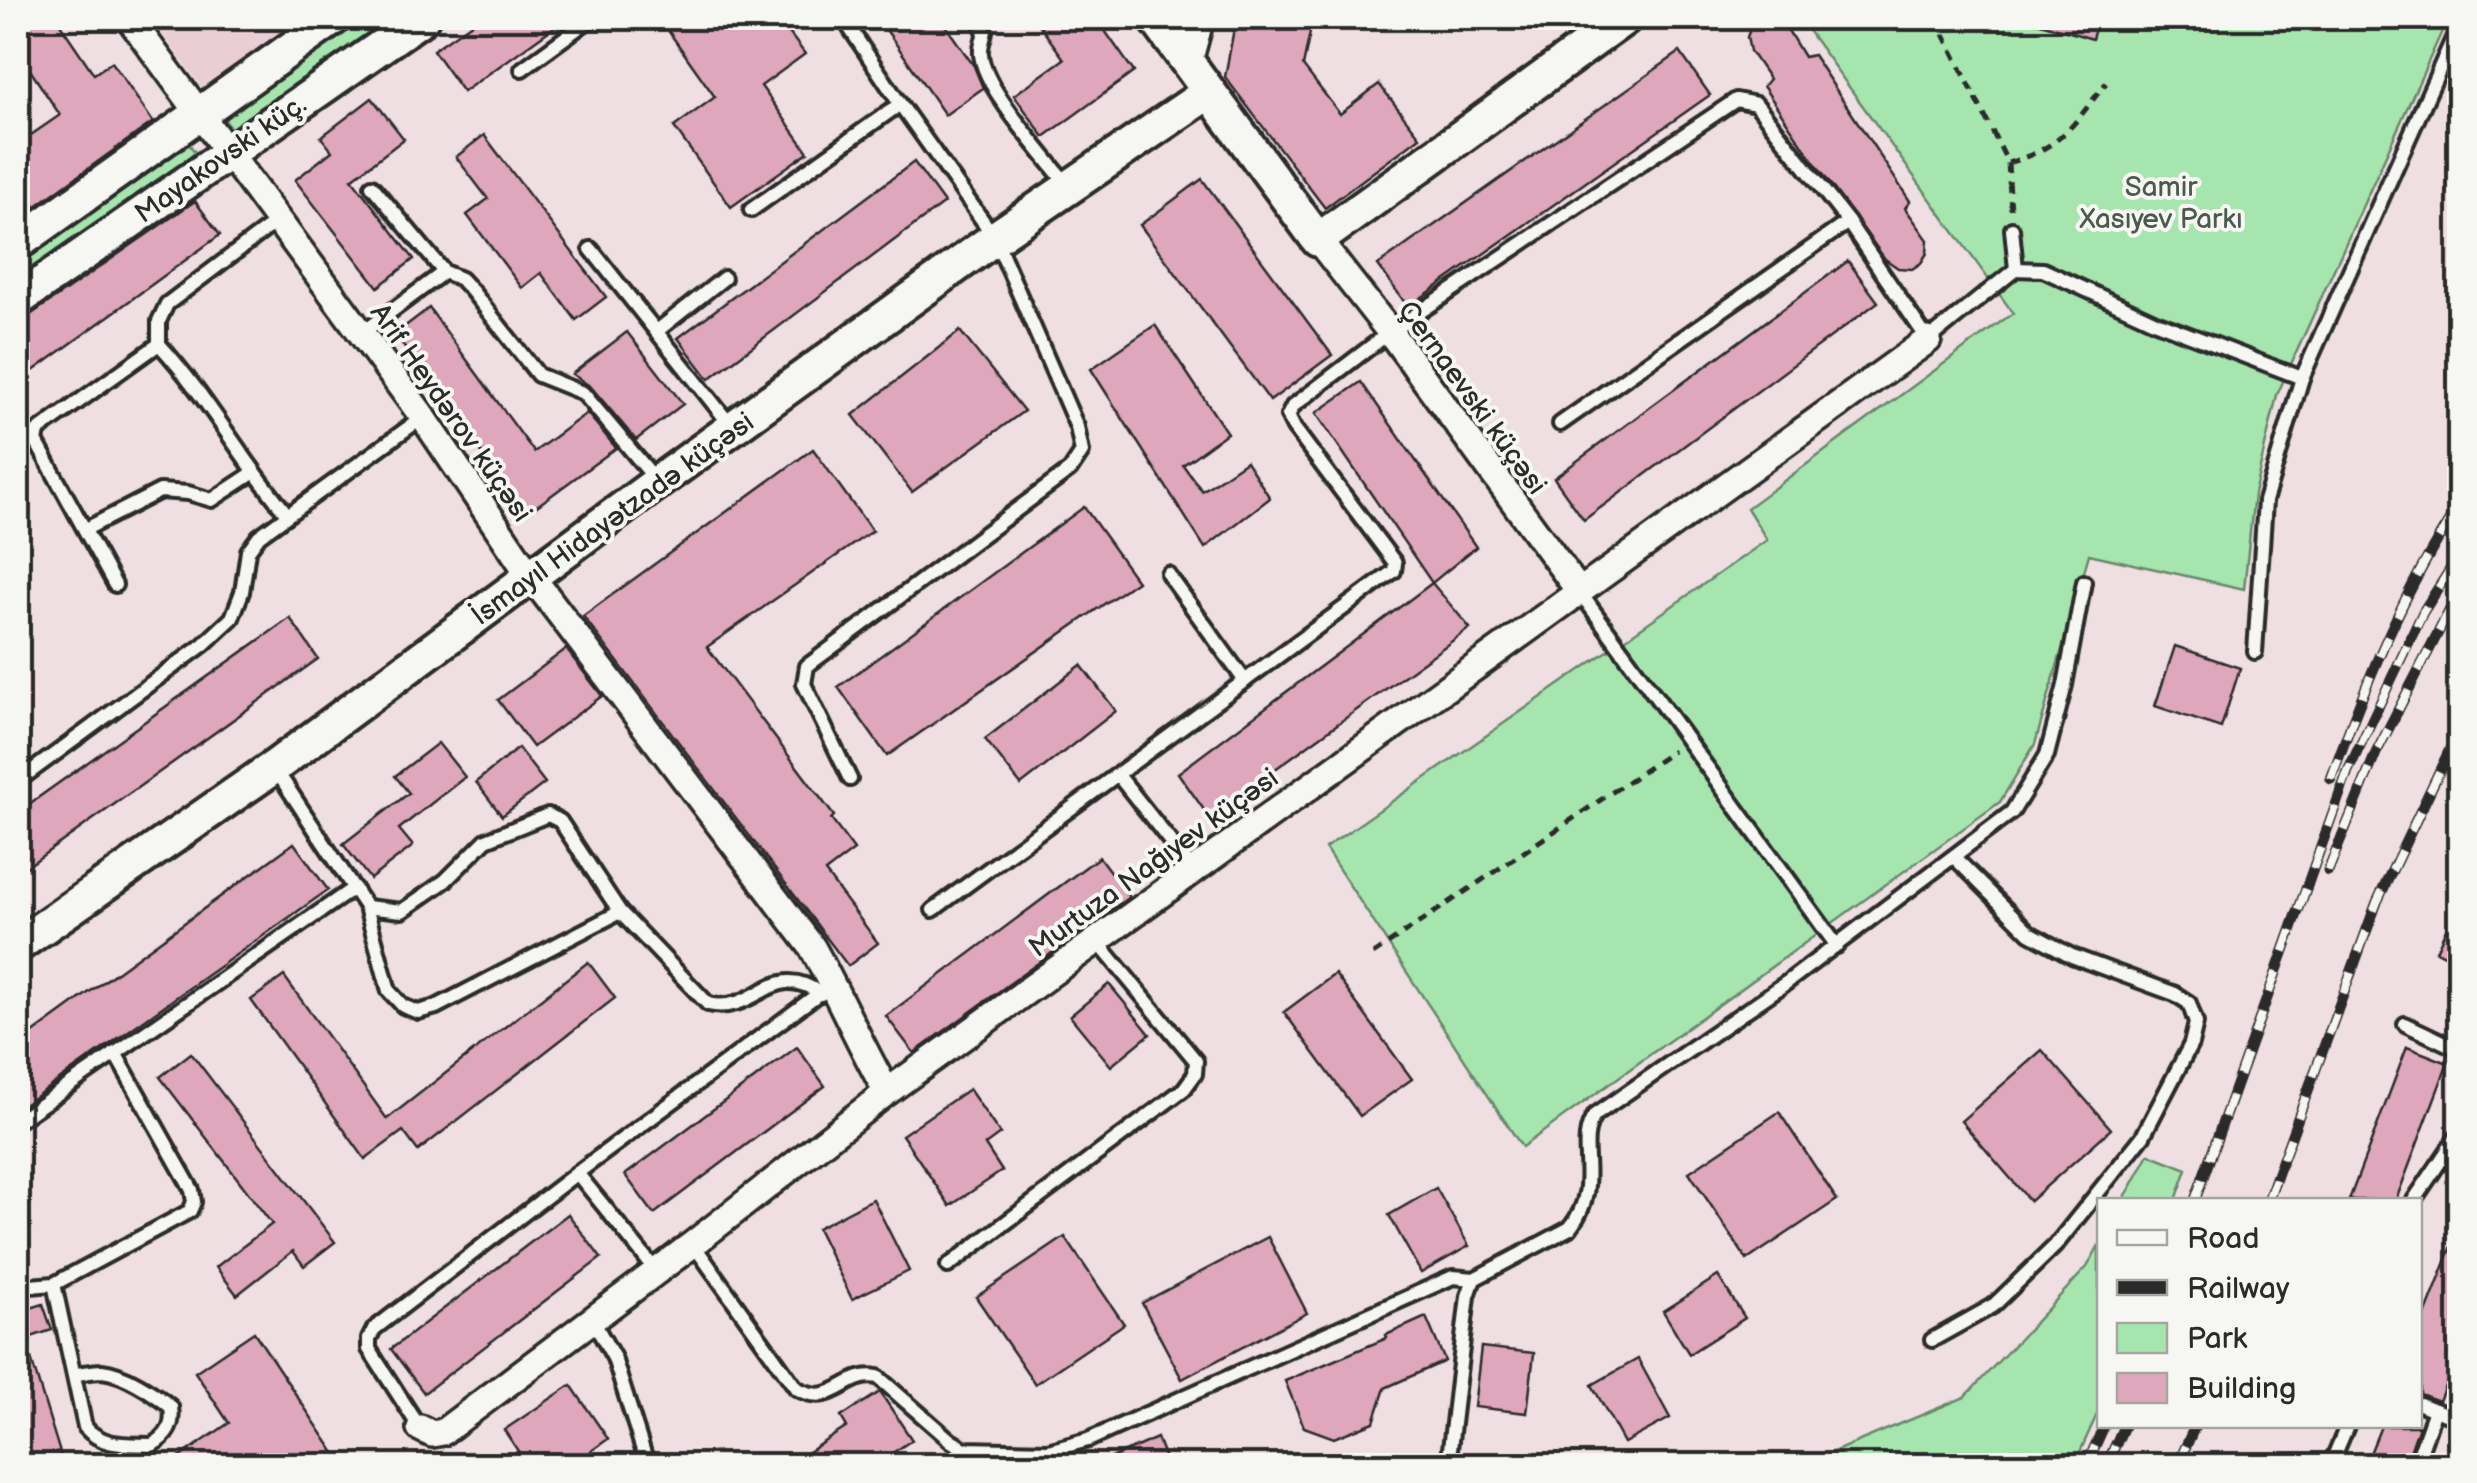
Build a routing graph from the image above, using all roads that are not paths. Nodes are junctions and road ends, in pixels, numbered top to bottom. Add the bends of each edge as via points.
1 (129, 18) edge
2 (334, 18) edge
3 (422, 18) edge
4 (592, 18) edge
5 (843, 18) edge
6 (977, 18) edge
7 (1155, 18) edge
8 (1201, 18) edge
9 (1625, 18) edge
10 (2460, 23) edge
11 (1189, 62) junction
12 (522, 69) dead end
13 (1208, 92) junction
14 (900, 104) junction
15 (197, 112) junction
16 (227, 152) junction
17 (372, 186) dead end
18 (1070, 188) junction
19 (751, 210) dead end
20 (277, 220) junction
21 (1848, 222) junction
22 (2012, 230) road end
23 (995, 238) junction
24 (1318, 240) junction
25 (18, 243) edge
26 (592, 249) dead end
27 (2016, 269) junction
28 (444, 272) junction
29 (724, 278) dead end
30 (18, 300) edge
31 (657, 331) junction
32 (1390, 332) junction
33 (361, 334) junction
34 (1928, 340) junction
35 (158, 344) junction
36 (2302, 378) junction
37 (422, 417) junction
38 (1560, 424) dead end
39 (734, 429) junction
40 (253, 473) junction
41 (658, 482) junction
42 (287, 514) junction
43 (86, 529) junction
44 (1168, 574) dead end
45 (531, 576) junction
46 (2084, 582) dead end
47 (115, 585) dead end
48 (1579, 591) junction
49 (2256, 652) dead end
50 (1245, 681) junction
51 (274, 768) junction
52 (1118, 775) junction
53 (850, 778) dead end
54 (18, 781) edge
55 (1954, 857) junction
56 (1192, 869) junction
57 (354, 888) junction
58 (366, 907) junction
59 (933, 910) dead end
60 (620, 912) junction
61 (21, 935) edge
62 (1096, 941) junction
63 (1836, 946) junction
64 (827, 988) junction
65 (2405, 1024) dead end
66 (2460, 1050) edge
67 (115, 1053) junction
68 (887, 1092) junction
69 (18, 1121) edge
70 (2460, 1132) edge
71 (577, 1172) junction
72 (2415, 1198) edge
73 (693, 1244) junction
74 (948, 1266) dead end
75 (657, 1272) junction
76 (1474, 1279) junction
77 (54, 1284) junction
78 (18, 1287) edge
79 (592, 1318) junction
80 (1932, 1340) dead end
81 (76, 1374) junction
82 (2422, 1405) edge
83 (2435, 1410) junction
84 (2460, 1420) edge
85 (420, 1428) joint
86 (2346, 1428) edge
87 (648, 1466) edge
88 (1448, 1466) edge
89 (2330, 1466) edge
90 (2415, 1466) edge

1 - 15 street, Arif Heydərov küçəsi
2 - 15 street, Mayakovski küç.
3 - 16 street, Mayakovski küç.
4 - 12 lane
5 - 14 lane
6 - 18 lane via 985,31 982,60 1000,98
7 - 11 street
8 - 11 street
9 - 24 street
10 - 36 lane
11 - 13 street
13 - 18 street, İsmayıl Hidayətzadə küçəsi
13 - 24 street
14 - 19 lane
14 - 23 lane
15 - 16 street, Arif Heydərov küçəsi
15 - 25 street, Mayakovski küç.
16 - 20 street, Arif Heydərov küçəsi
16 - 30 street, Mayakovski küç.
17 - 28 lane
18 - 23 street, İsmayıl Hidayətzadə küçəsi
20 - 33 street, Arif Heydərov küçəsi
20 - 35 lane via 167,304
21 - 32 lane via 1756,104 1736,100
21 - 34 lane
21 - 38 lane
22 - 27 lane
23 - 39 street, İsmayıl Hidayətzadə küçəsi
23 - 53 lane via 1082,452 1070,470 807,666 804,684
24 - 32 street, Çernaevski küçəsi
26 - 31 lane
27 - 34 lane
27 - 36 lane via 2043,270
28 - 33 lane
28 - 41 lane via 472,290 538,375 583,394
29 - 31 lane
31 - 39 lane
32 - 48 street, Çernaevski küçəsi
32 - 50 lane via 1288,416 1395,563 1394,572
33 - 37 street, Arif Heydərov küçəsi
34 - 48 street, Murtuza Nağıyev küçəsi
35 - 40 lane
35 - 43 lane via 38,431 36,441
36 - 49 lane via 2265,501
37 - 42 lane
37 - 45 street, Arif Heydərov küçəsi
39 - 41 street, İsmayıl Hidayətzadə küçəsi
40 - 42 lane
40 - 43 lane via 212,500 170,490 150,494
41 - 45 street, İsmayıl Hidayətzadə küçəsi
42 - 54 lane via 248,551 232,618
43 - 47 lane
44 - 50 lane
45 - 51 street, İsmayıl Hidayətzadə küçəsi
45 - 64 street, Arif Heydərov küçəsi via 800,932
46 - 55 lane via 2047,754 2012,812
48 - 56 street, Murtuza Nağıyev küçəsi
48 - 63 lane
50 - 52 lane
51 - 57 lane
51 - 61 street, İsmayıl Hidayətzadə küçəsi
52 - 56 lane
52 - 59 lane
55 - 63 lane
55 - 80 lane via 2030,933 2175,994 2189,1003 2196,1023 2143,1136 2055,1246 1993,1306
56 - 62 street, Murtuza Nağıyev küçəsi
57 - 58 lane
57 - 67 lane
58 - 60 lane via 402,912 486,840 548,815 560,821
58 - 60 lane via 389,992 418,1012
60 - 64 lane via 708,1004 724,1007 788,980
62 - 68 street, Murtuza Nağıyev küçəsi
62 - 74 lane via 1196,1061 1195,1074 1184,1089
63 - 76 lane via 1595,1115 1587,1126 1590,1170 1581,1214 1570,1228
64 - 68 street, Arif Heydərov küçəsi
64 - 71 lane
65 - 66 lane
67 - 69 lane
67 - 77 lane via 194,1202 190,1211
68 - 73 street, Murtuza Nağıyev küçəsi
70 - 72 lane
71 - 75 lane
71 - 85 lane via 374,1329 369,1348
73 - 75 street, Murtuza Nağıyev küçəsi
73 - 76 lane via 796,1388 825,1396 864,1376 878,1377 951,1441 978,1451 1048,1451 1088,1440 1453,1277
75 - 79 street, Murtuza Nağıyev küçəsi
76 - 88 lane
77 - 78 lane
77 - 81 lane
79 - 85 street, Murtuza Nağıyev küçəsi via 443,1432
79 - 87 lane via 614,1358
81 - 81 lane via 111,1374 160,1398 171,1407 168,1432 152,1445 112,1444 93,1436 85,1427
82 - 83 lane
83 - 84 lane
83 - 90 lane
86 - 89 lane

